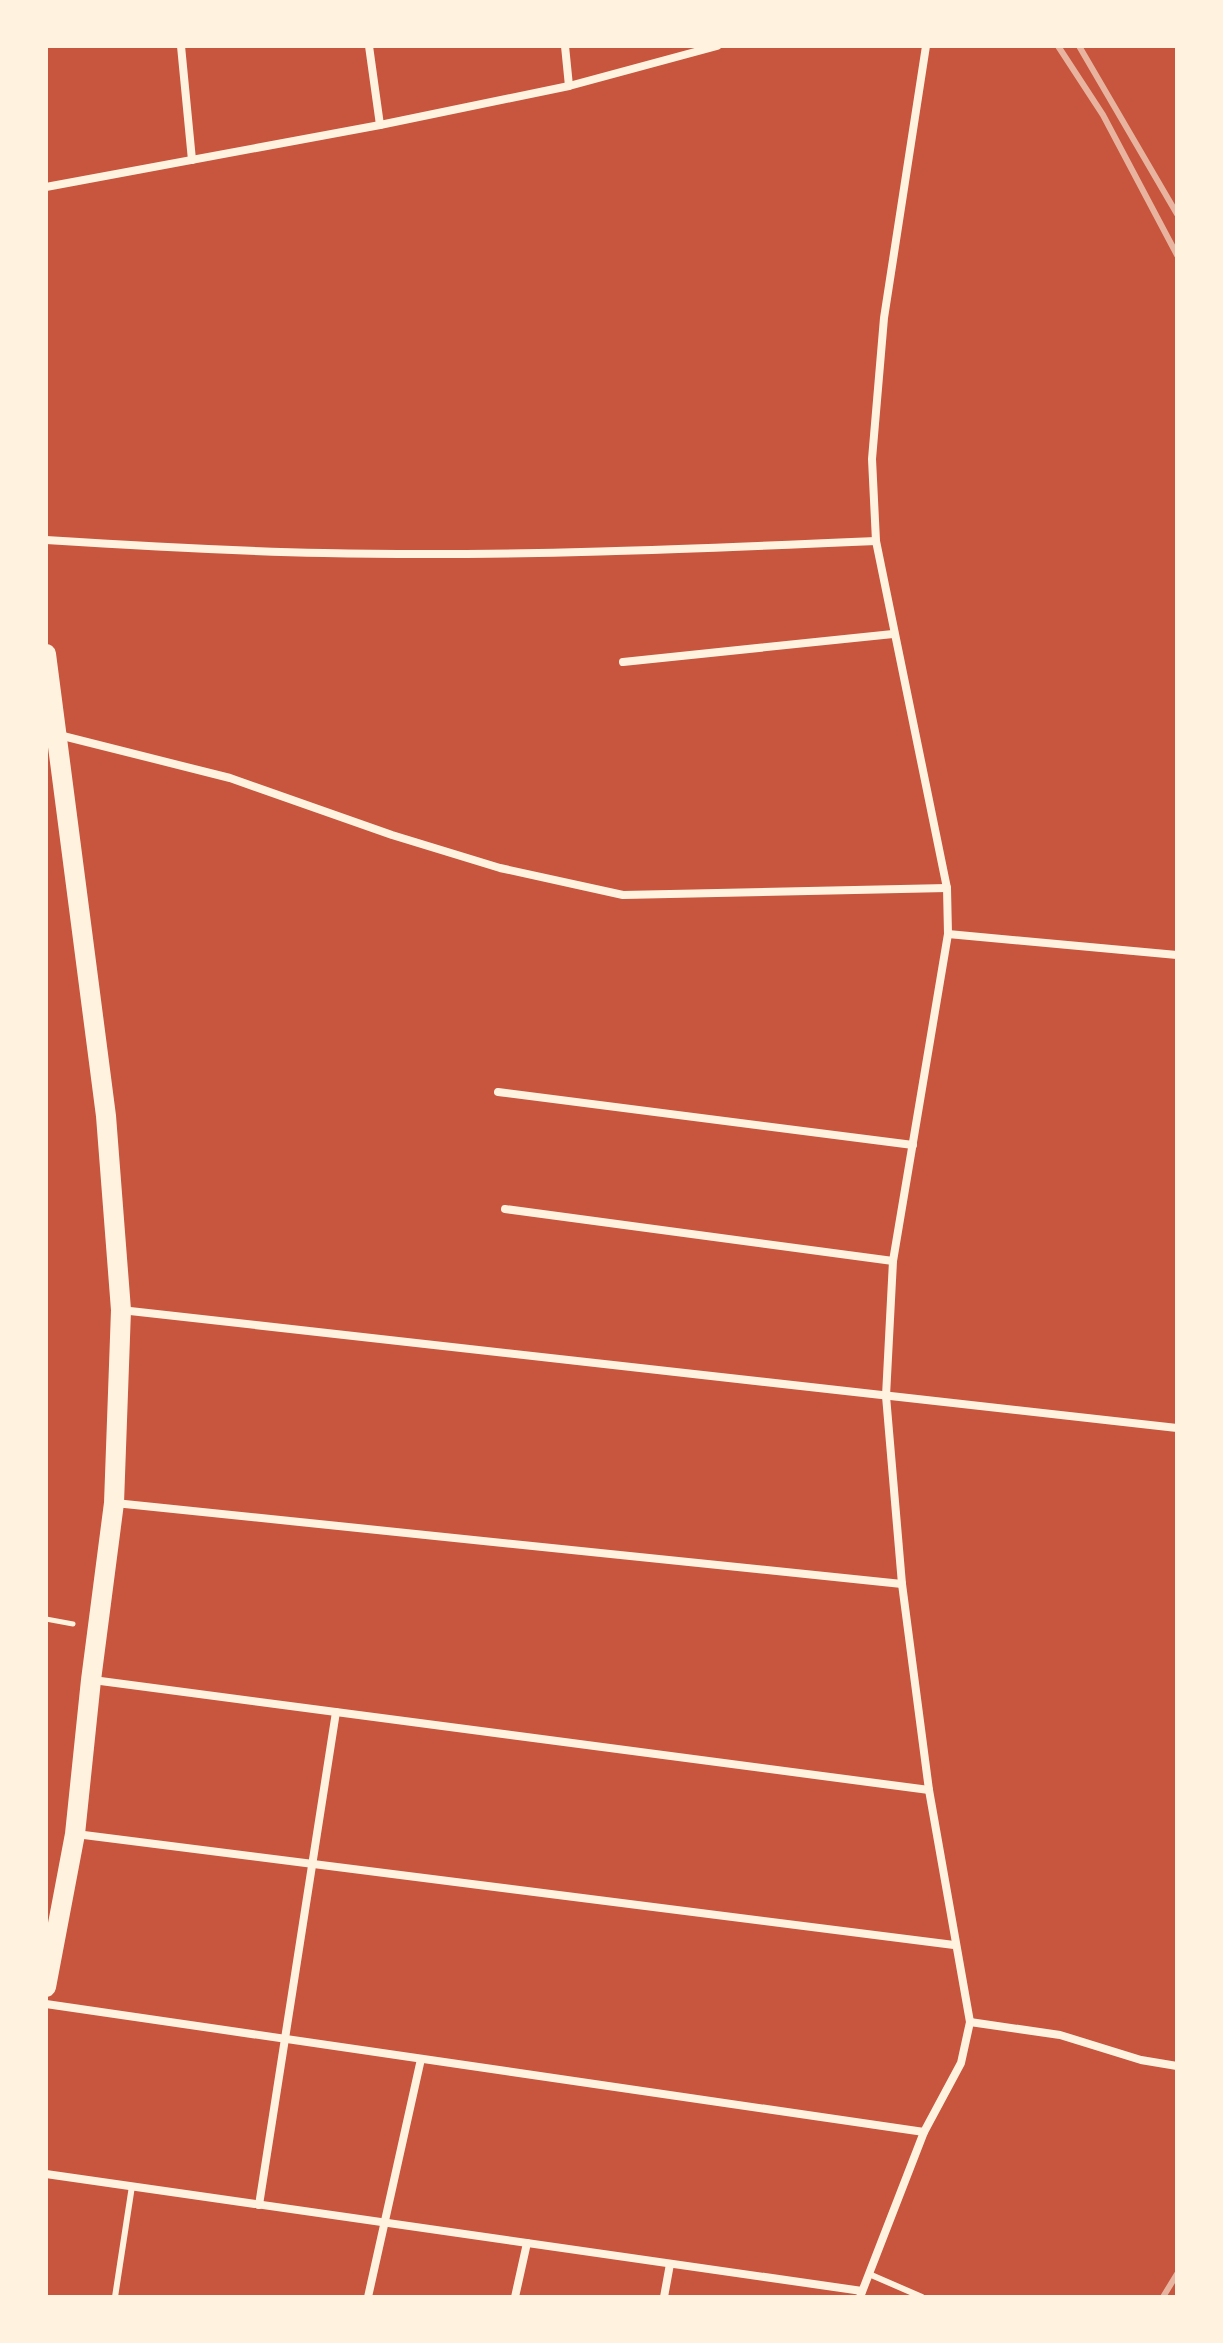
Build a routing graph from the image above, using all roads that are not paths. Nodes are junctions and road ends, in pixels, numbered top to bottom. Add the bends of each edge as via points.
1 (181, 46) edge
2 (369, 46) edge
3 (565, 46) edge
4 (717, 46) edge
5 (926, 46) edge
6 (692, 49) edge
7 (569, 86) junction
8 (380, 125) junction
9 (192, 160) junction
10 (46, 187) edge
11 (46, 540) edge
12 (876, 541) junction
13 (893, 634) junction
14 (46, 654) edge
15 (623, 662) dead end
16 (57, 734) junction
17 (947, 888) junction
18 (948, 934) junction
19 (1177, 955) edge
20 (498, 1092) dead end
21 (913, 1145) junction
22 (505, 1209) dead end
23 (893, 1261) junction
24 (121, 1310) junction
25 (886, 1396) junction
26 (1177, 1428) edge
27 (114, 1503) junction
28 (902, 1584) junction
29 (91, 1680) junction
30 (336, 1712) junction
31 (929, 1790) junction
32 (75, 1834) junction
33 (311, 1864) junction
34 (954, 1945) junction
35 (46, 1987) edge
36 (46, 2004) edge
37 (970, 2022) junction
38 (283, 2039) junction
39 (421, 2059) junction
40 (1177, 2066) edge
41 (924, 2132) junction
42 (46, 2174) edge
43 (132, 2186) junction
44 (259, 2205) junction
45 (385, 2223) junction
46 (527, 2243) junction
47 (670, 2264) junction
48 (869, 2274) junction
49 (861, 2294) edge
50 (115, 2297) edge
51 (368, 2297) edge
52 (515, 2297) edge
53 (664, 2297) edge
54 (922, 2297) edge

1 - 9 street
2 - 8 street
3 - 7 street
4 - 6 street
5 - 12 street via 884,318 872,459
6 - 7 street
7 - 8 street
8 - 9 street
9 - 10 street
11 - 12 street via 327,553
12 - 13 street
13 - 15 street
13 - 17 street
14 - 16 main road
16 - 17 street via 230,778 500,868 623,895
16 - 24 main road via 106,1116
17 - 18 street
18 - 19 street
18 - 21 street
20 - 21 street
21 - 23 street
22 - 23 street
23 - 25 street
24 - 25 street
24 - 27 main road
25 - 26 street
25 - 28 street
27 - 28 street
27 - 29 main road
28 - 31 street
29 - 30 street
29 - 32 main road
30 - 31 street
30 - 33 street
31 - 34 street
32 - 33 street
32 - 35 main road
33 - 34 street
33 - 38 street
34 - 37 street
36 - 38 street
37 - 40 street via 1060,2035
37 - 41 street via 961,2063
38 - 39 street
38 - 44 street
39 - 41 street
39 - 45 street
41 - 48 street
42 - 43 street
43 - 44 street
43 - 50 lane
44 - 45 street
45 - 46 street
45 - 51 street
46 - 47 street
46 - 52 street
47 - 49 street
47 - 53 street
48 - 49 street
48 - 54 lane

